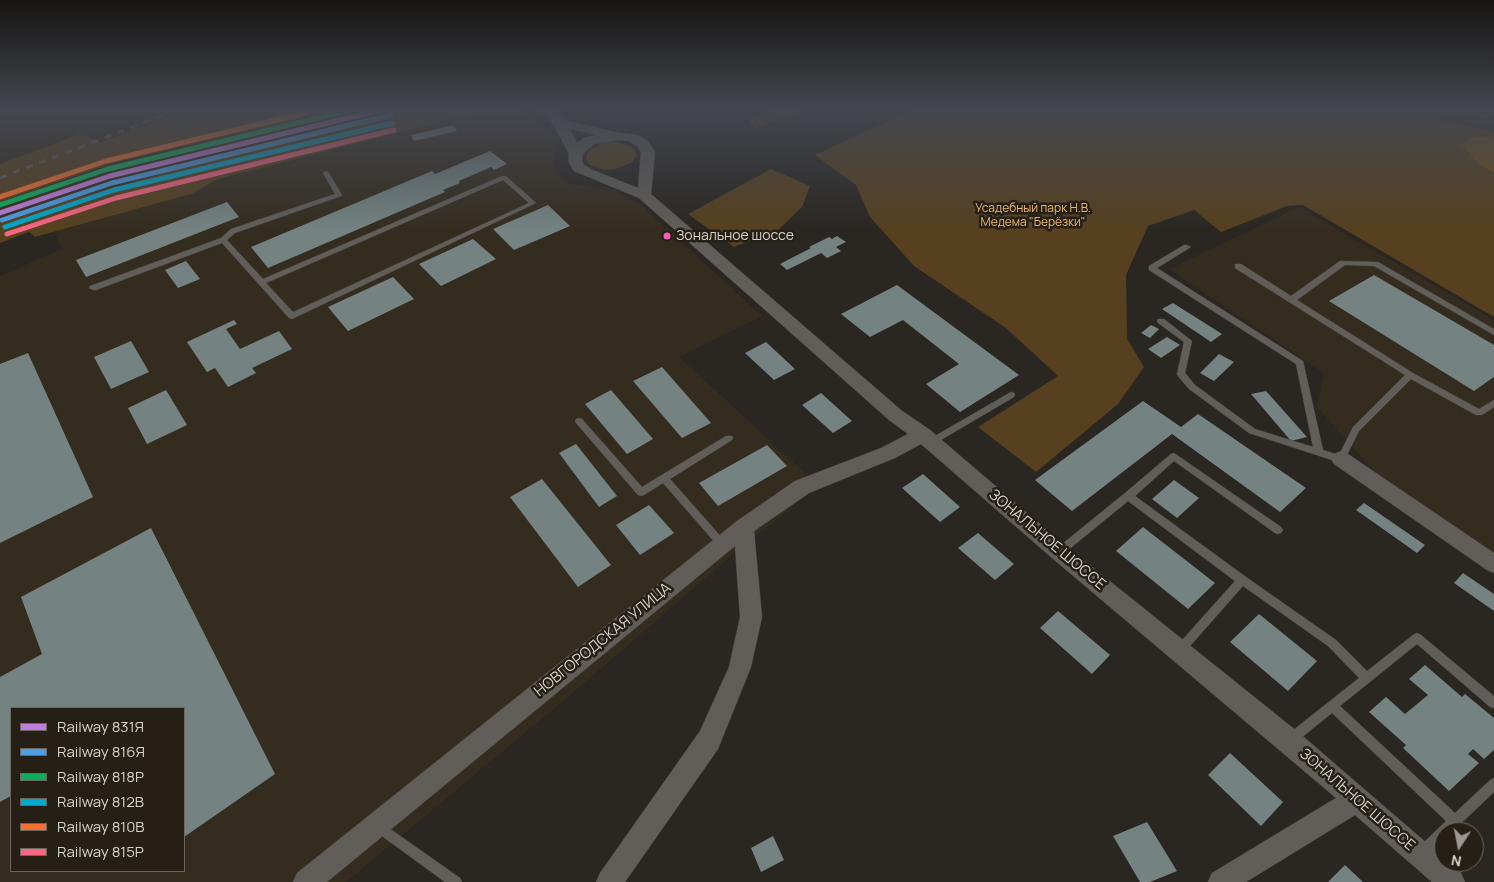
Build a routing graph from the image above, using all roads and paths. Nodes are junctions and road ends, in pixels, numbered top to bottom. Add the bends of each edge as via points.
1 (574, 149) edge
2 (579, 149) edge
3 (646, 149) edge
4 (576, 154) junction
5 (647, 160) junction
6 (326, 173) dead end
7 (599, 176) junction
8 (644, 195) junction
9 (223, 240) junction
10 (1187, 247) dead end
11 (1238, 266) dead end
12 (262, 282) junction
13 (93, 288) dead end
14 (1291, 300) junction
15 (1161, 321) dead end
16 (1494, 332) edge
17 (1410, 375) junction
18 (1010, 395) dead end
19 (1494, 403) edge
20 (579, 421) dead end
21 (729, 438) dead end
22 (927, 438) junction
23 (1318, 453) junction
24 (1341, 459) junction
25 (664, 478) junction
26 (1128, 496) junction
27 (744, 527) junction
28 (1278, 530) dead end
29 (721, 543) junction
30 (1059, 552) junction
31 (1494, 564) edge
32 (1242, 580) junction
33 (1178, 651) junction
34 (1367, 679) junction
35 (1494, 703) edge
36 (1332, 706) junction
37 (1288, 741) junction
38 (1494, 784) edge
39 (1356, 800) junction
40 (1455, 821) junction
41 (377, 826) junction
42 (1420, 854) junction
43 (306, 882) edge
44 (456, 882) edge
45 (609, 882) edge
46 (1221, 882) edge
47 (1452, 882) edge

1 - 4 street, ЗОНАЛЬНОЕ ШОССЕ
2 - 4 street
3 - 5 street
4 - 7 street, ЗОНАЛЬНОЕ ШОССЕ via 579,168
5 - 7 street via 639,169 629,173
5 - 8 street
6 - 9 lane via 339,195 233,231
7 - 8 street, ЗОНАЛЬНОЕ ШОССЕ
8 - 22 street, ЗОНАЛЬНОЕ ШОССЕ via 895,415
9 - 12 lane
9 - 13 lane
10 - 23 lane via 1152,268 1300,363
11 - 14 lane
12 - 12 lane via 292,316 533,203 504,176
14 - 16 lane via 1343,263 1374,264
14 - 17 lane
15 - 23 lane via 1188,340 1181,374 1192,386 1252,431
17 - 19 lane via 1479,413
17 - 24 lane via 1356,429
18 - 22 lane
20 - 25 lane via 641,492
21 - 25 lane
22 - 27 street, НОВГОРОДСКАЯ УЛИЦА via 802,487
22 - 30 street, ЗОНАЛЬНОЕ ШОССЕ
23 - 24 lane
24 - 31 street
25 - 29 lane
26 - 28 lane via 1174,456
26 - 30 lane
26 - 32 lane
27 - 29 street, НОВГОРОДСКАЯ УЛИЦА
27 - 45 street via 751,617 740,668 709,740
29 - 41 street, НОВГОРОДСКАЯ УЛИЦА
30 - 33 street, ЗОНАЛЬНОЕ ШОССЕ
32 - 33 lane
32 - 34 lane via 1332,643
33 - 37 street, ЗОНАЛЬНОЕ ШОССЕ
34 - 35 lane via 1417,638
34 - 36 lane
36 - 37 lane
36 - 40 lane
37 - 39 street, ЗОНАЛЬНОЕ ШОССЕ
38 - 40 lane
39 - 42 street, ЗОНАЛЬНОЕ ШОССЕ
39 - 46 street
40 - 42 lane
41 - 43 street, НОВГОРОДСКАЯ УЛИЦА
41 - 44 lane
42 - 47 street, ЗОНАЛЬНОЕ ШОССЕ

